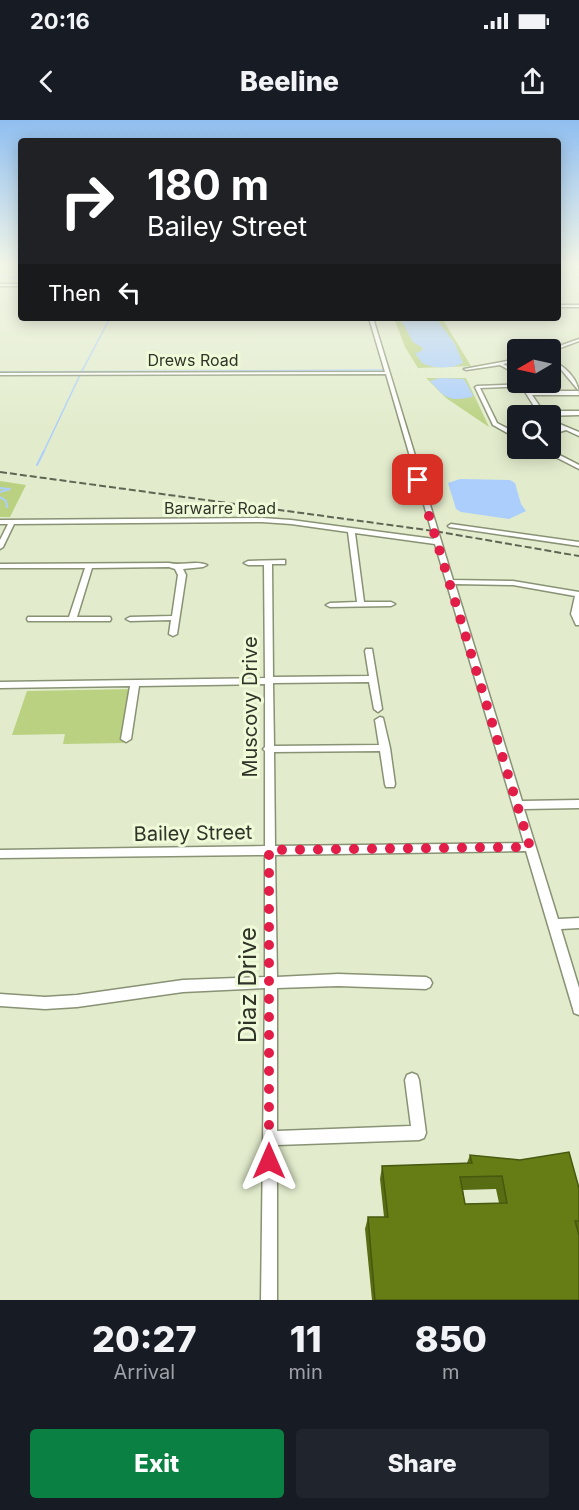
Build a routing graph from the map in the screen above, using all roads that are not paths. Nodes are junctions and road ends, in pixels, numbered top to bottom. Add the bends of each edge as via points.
1 (372, 321) edge
2 (579, 340) edge
3 (561, 346) edge
4 (579, 346) edge
5 (561, 352) edge
6 (507, 363) edge
7 (502, 364) junction
8 (561, 366) edge
9 (507, 367) edge
10 (507, 368) edge
11 (387, 373) junction
12 (0, 374) edge
13 (507, 385) edge
14 (579, 391) edge
15 (561, 392) edge
16 (529, 393) edge
17 (536, 405) edge
18 (561, 413) edge
19 (579, 413) edge
20 (561, 426) edge
21 (567, 428) junction
22 (507, 430) edge
23 (561, 430) edge
24 (579, 434) edge
25 (561, 458) edge
26 (579, 467) edge
27 (0, 522) edge
28 (12, 522) junction
29 (451, 526) dead end
30 (351, 530) junction
31 (438, 542) junction
32 (579, 544) edge
33 (0, 547) edge
34 (282, 562) dead end
35 (248, 563) dead end
36 (268, 563) junction
37 (203, 565) dead end
38 (0, 566) edge
39 (89, 566) junction
40 (178, 567) junction
41 (451, 582) junction
42 (579, 594) edge
43 (391, 604) dead end
44 (330, 605) dead end
45 (361, 605) junction
46 (175, 618) junction
47 (32, 619) dead end
48 (72, 619) junction
49 (107, 619) dead end
50 (130, 619) dead end
51 (579, 622) edge
52 (173, 634) dead end
53 (369, 651) dead end
54 (374, 678) junction
55 (268, 680) junction
56 (135, 682) junction
57 (0, 684) edge
58 (378, 708) dead end
59 (380, 720) dead end
60 (126, 739) dead end
61 (385, 748) junction
62 (268, 749) junction
63 (390, 784) dead end
64 (579, 804) edge
65 (519, 805) junction
66 (530, 847) junction
67 (269, 850) junction
68 (0, 854) edge
69 (579, 923) edge
70 (553, 924) junction
71 (426, 983) dead end
72 (271, 984) junction
73 (0, 1000) edge
74 (579, 1009) edge
75 (412, 1080) dead end
76 (269, 1138) junction
77 (268, 1300) edge

1 - 11 street
2 - 3 street
4 - 5 street
6 - 7 street
7 - 9 street
7 - 10 street via 467,371
8 - 14 street
11 - 12 street, Drews Road
11 - 31 street
13 - 22 street via 477,387 495,424
14 - 15 street
16 - 17 street
18 - 19 street
20 - 21 street
21 - 23 street
21 - 24 street
25 - 26 street
27 - 28 street, Barwarre Road
28 - 30 street, Barwarre Road via 262,520
28 - 33 street
29 - 32 street
30 - 31 street, Barwarre Road
30 - 45 street
31 - 41 street
34 - 36 street
35 - 36 street
36 - 55 street, Muscovy Drive
37 - 40 street
38 - 39 street
39 - 40 street
39 - 48 street
40 - 46 street via 182,574
41 - 42 street via 513,583
41 - 65 street
42 - 51 street via 575,614
43 - 45 street
44 - 45 street
46 - 50 street
46 - 52 street
47 - 48 street
48 - 49 street
53 - 54 street
54 - 55 street
54 - 58 street
55 - 56 street
55 - 62 street, Muscovy Drive
56 - 57 street
56 - 60 street
59 - 61 street
61 - 62 street
61 - 63 street
62 - 67 street, Muscovy Drive
64 - 65 street
65 - 66 street
66 - 67 street, Bailey Street
66 - 70 street
67 - 68 street, Bailey Street
67 - 72 street, Diaz Drive
69 - 70 street
70 - 74 street
71 - 72 street via 338,980
72 - 73 street via 158,988 45,1003
72 - 76 street, Diaz Drive
75 - 76 street via 419,1133
76 - 77 street, Diaz Drive

